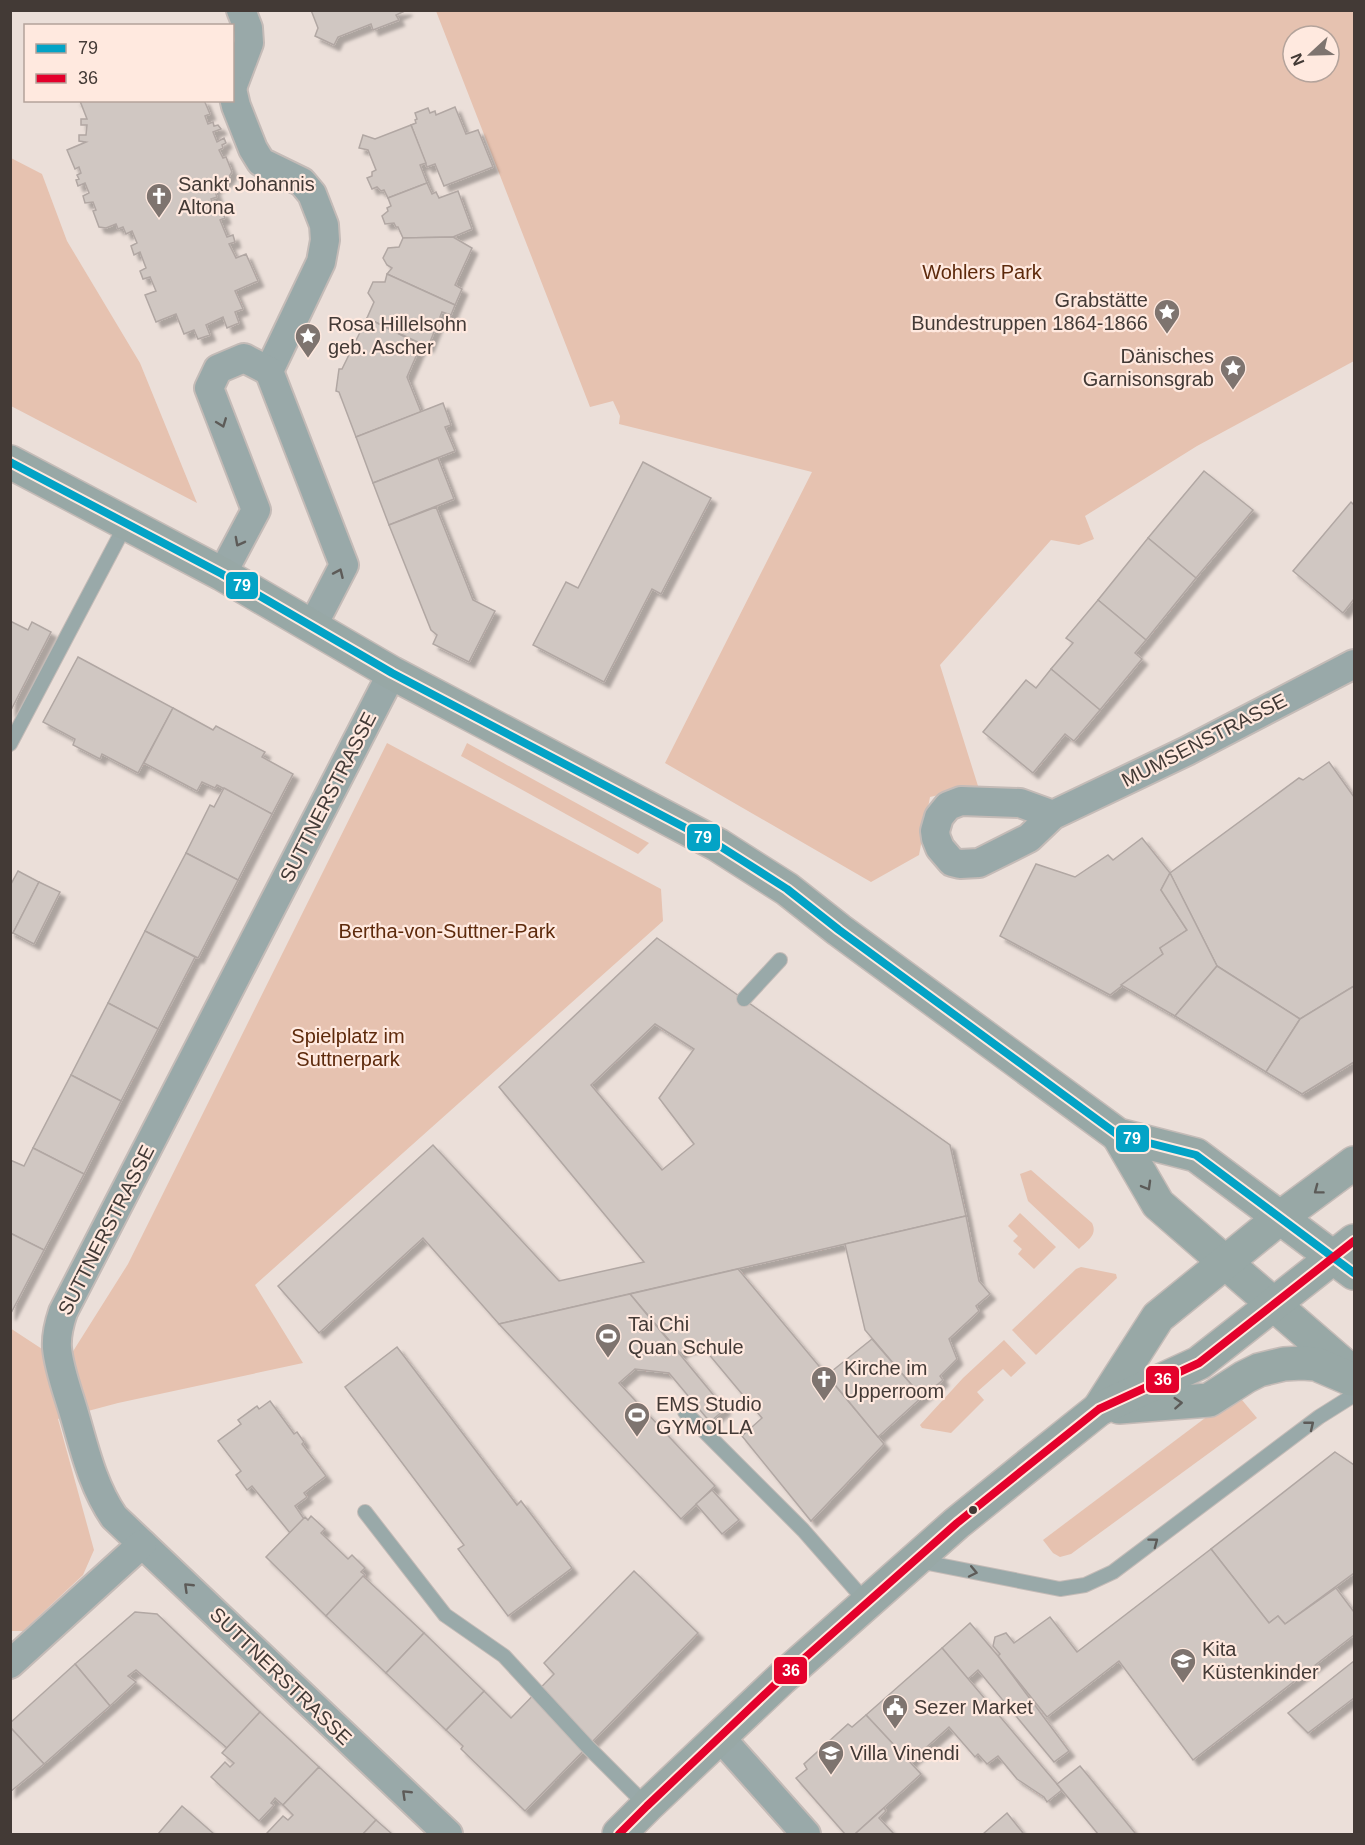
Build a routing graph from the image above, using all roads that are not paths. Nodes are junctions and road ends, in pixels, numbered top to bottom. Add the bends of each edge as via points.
1 (241, 10) edge
2 (234, 83) edge
3 (234, 97) edge
4 (268, 371) junction
5 (10, 462) edge
6 (126, 524) junction
7 (222, 574) junction
8 (313, 625) junction
9 (1354, 664) edge
10 (392, 673) junction
11 (10, 744) edge
12 (1053, 815) dead end
13 (780, 960) dead end
14 (744, 999) dead end
15 (1118, 1135) junction
16 (1354, 1163) edge
17 (1281, 1217) junction
18 (1348, 1257) edge
19 (1225, 1262) junction
20 (1274, 1304) junction
21 (1354, 1374) edge
22 (1354, 1380) edge
23 (1354, 1395) edge
24 (1099, 1408) junction
25 (685, 1412) dead end
26 (365, 1512) dead end
27 (142, 1544) junction
28 (916, 1561) junction
29 (868, 1604) junction
30 (10, 1664) edge
31 (719, 1736) junction
32 (647, 1806) junction
33 (448, 1834) edge
34 (619, 1834) edge
35 (806, 1834) edge

1 - 2 street via 249,43
3 - 4 street via 261,162 302,182 312,194 324,225 321,262
4 -> 7 street via 244,358 218,369 208,388 256,510
8 -> 4 street via 344,565
5 - 6 main road
6 - 7 main road
6 - 11 lane
7 - 8 main road
8 - 10 main road
9 - 12 street, MUMSENSTRASSE
10 - 15 main road via 718,845 787,889
10 - 27 street, SUTTNERSTRASSE via 57,1329 60,1368 94,1481 114,1516
13 - 14 lane
15 - 17 main road via 1196,1155
15 -> 19 main road via 1158,1204
16 -> 17 main road
17 - 18 main road
17 - 19 main road
18 - 20 main road
19 - 20 main road
19 - 24 main road via 1158,1317
20 - 21 main road
20 - 24 main road via 1199,1363
24 -> 22 main road via 1209,1400 1259,1370 1284,1364 1316,1364
28 -> 23 lane via 1059,1589 1085,1585 1113,1572
24 - 28 main road
25 - 29 lane via 803,1530
26 - 32 lane via 445,1615 504,1656
27 - 30 street
33 -> 27 street, SUTTNERSTRASSE
28 - 29 main road
29 - 31 main road
31 - 32 main road
31 - 35 street
32 - 34 main road

